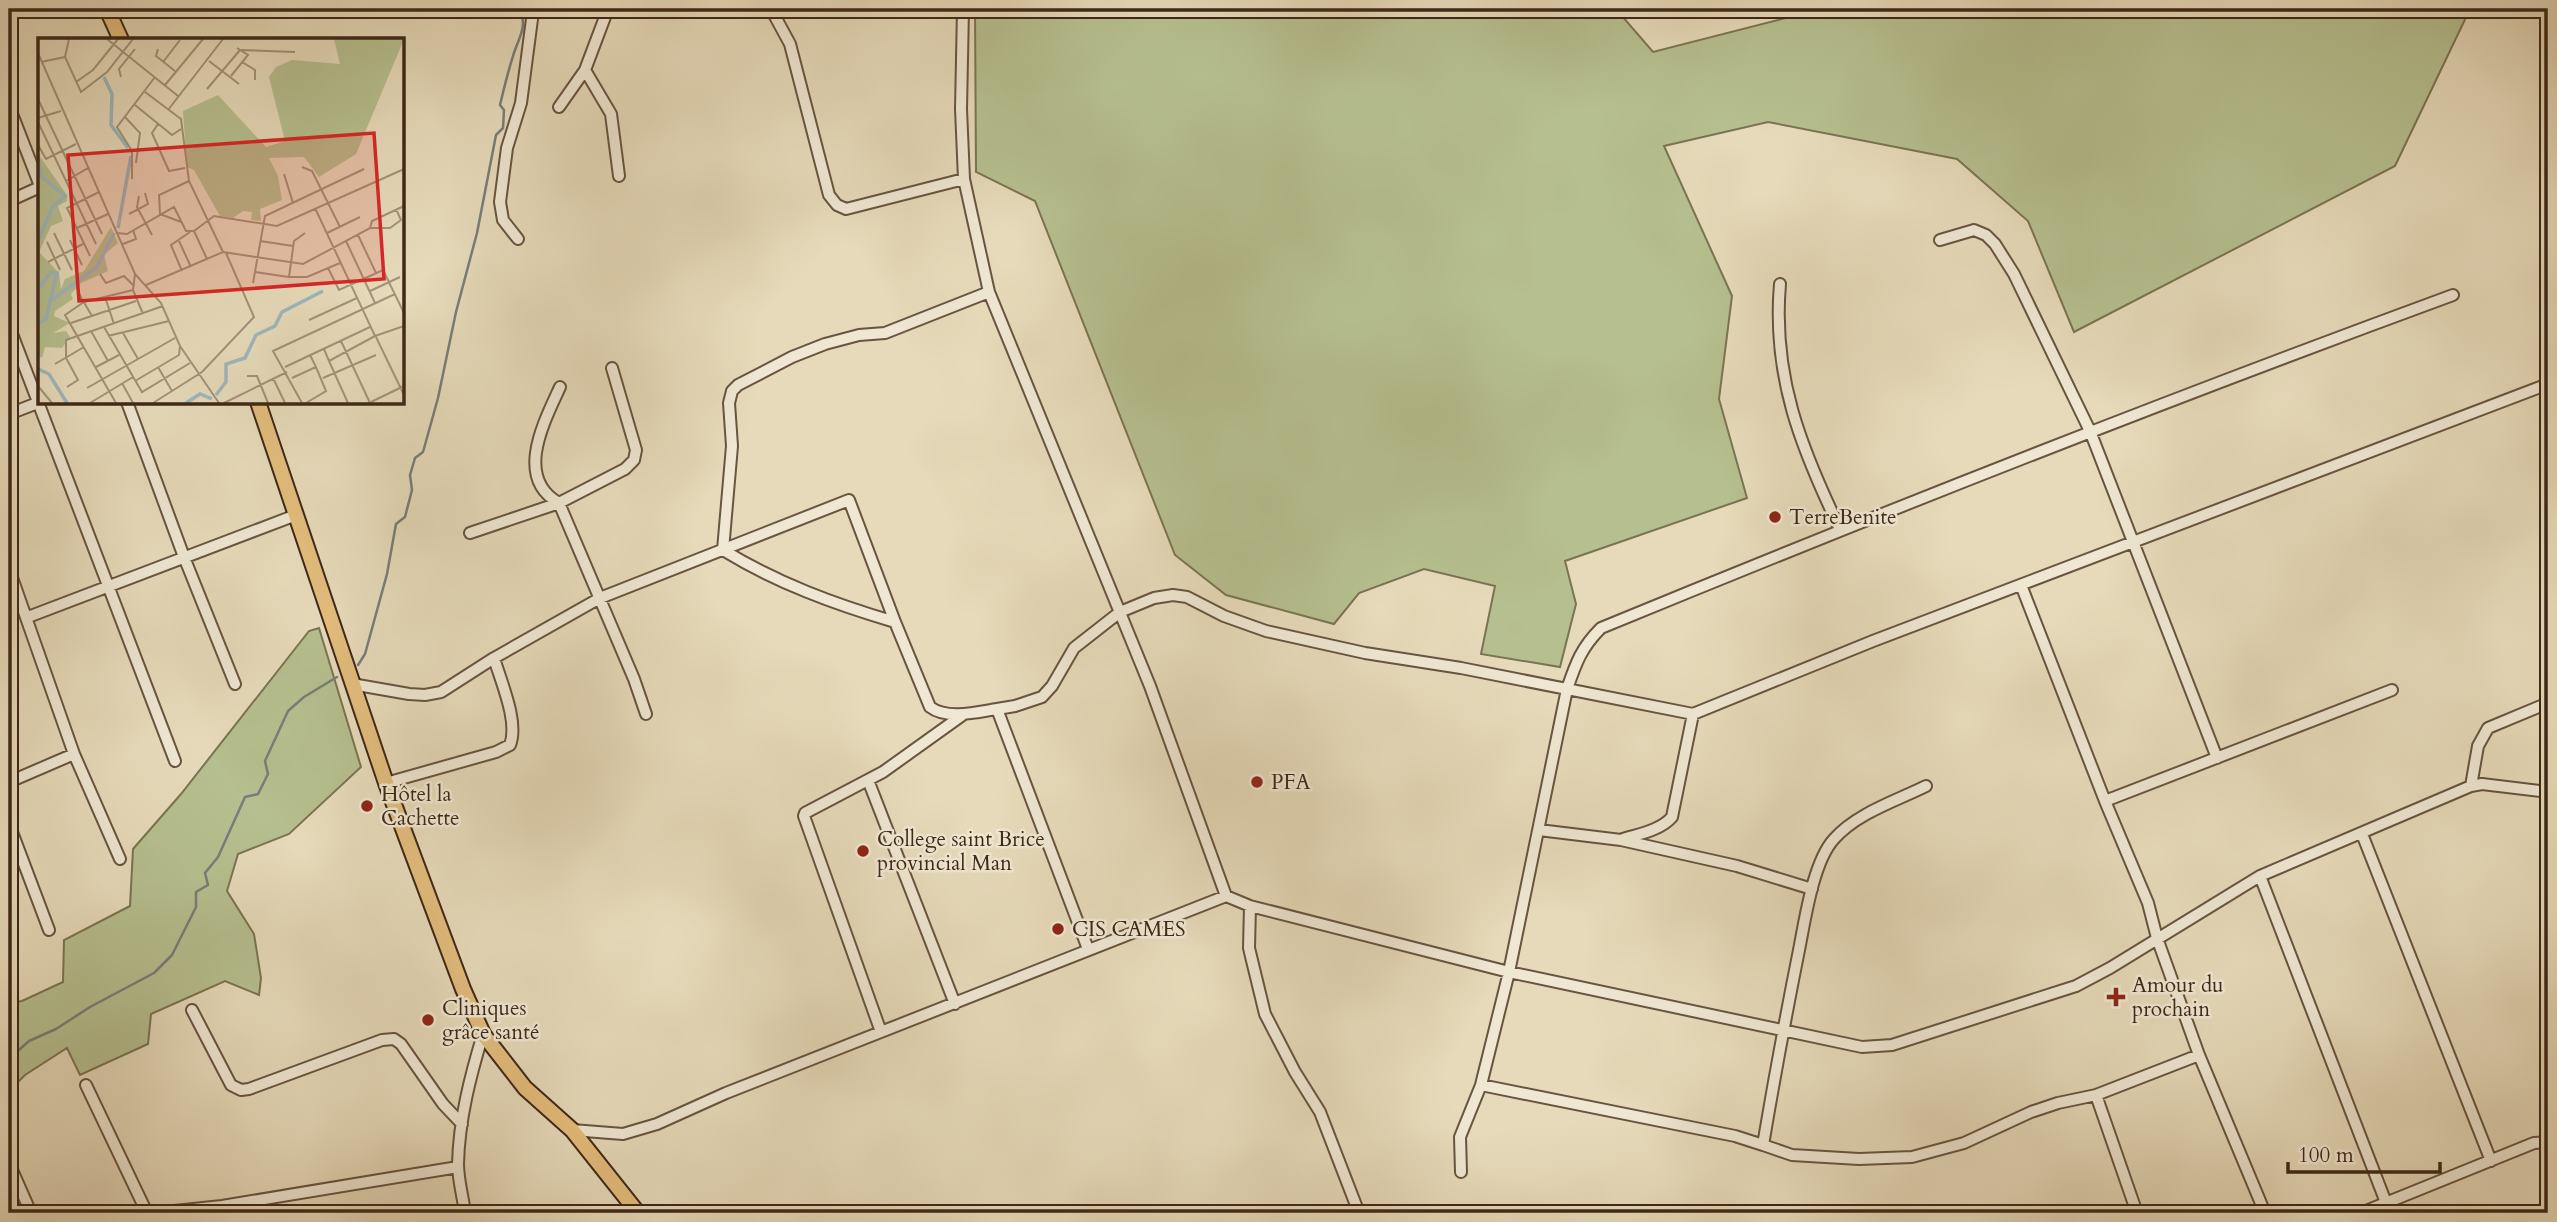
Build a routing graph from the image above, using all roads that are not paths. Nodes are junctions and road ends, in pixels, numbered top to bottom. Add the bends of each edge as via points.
1 (107, 9) edge
2 (531, 9) edge
3 (608, 9) edge
4 (771, 9) edge
5 (963, 9) edge
6 (120, 38) edge
7 (586, 70) junction
8 (9, 106) edge
9 (559, 107) dead end
10 (619, 176) dead end
11 (964, 179) junction
12 (38, 181) edge
13 (38, 187) edge
14 (9, 201) edge
15 (518, 239) dead end
16 (1940, 240) dead end
17 (1780, 284) dead end
18 (989, 292) junction
19 (2453, 295) dead end
20 (9, 326) edge
21 (612, 368) dead end
22 (2548, 384) edge
23 (560, 387) dead end
24 (38, 400) edge
25 (38, 403) edge
26 (39, 404) edge
27 (128, 404) edge
28 (259, 404) edge
29 (9, 414) edge
30 (2090, 431) junction
31 (559, 503) junction
32 (296, 514) junction
33 (1840, 529) junction
34 (470, 533) dead end
35 (2133, 543) junction
36 (723, 550) junction
37 (184, 557) junction
38 (9, 569) edge
39 (2021, 585) junction
40 (110, 586) junction
41 (600, 598) junction
42 (1120, 612) junction
43 (27, 617) junction
44 (895, 622) junction
45 (494, 658) junction
46 (235, 684) dead end
47 (352, 684) junction
48 (1567, 689) junction
49 (2392, 690) dead end
50 (2548, 703) edge
51 (997, 709) junction
52 (646, 714) dead end
53 (964, 714) junction
54 (1693, 714) junction
55 (75, 754) junction
56 (2217, 758) junction
57 (175, 761) dead end
58 (868, 780) junction
59 (9, 782) edge
60 (386, 783) junction
61 (1926, 786) dead end
62 (2471, 786) junction
63 (2548, 792) edge
64 (2105, 802) junction
65 (9, 824) edge
66 (1539, 830) junction
67 (2362, 834) junction
68 (1621, 840) junction
69 (120, 859) dead end
70 (2260, 876) junction
71 (1812, 889) junction
72 (1226, 897) junction
73 (1250, 906) junction
74 (49, 930) dead end
75 (2157, 938) junction
76 (1088, 949) junction
77 (1509, 972) junction
78 (955, 1004) junction
79 (192, 1010) dead end
80 (1782, 1031) junction
81 (881, 1032) junction
82 (483, 1034) junction
83 (2199, 1055) junction
84 (86, 1085) dead end
85 (1481, 1086) junction
86 (2096, 1095) junction
87 (462, 1124) junction
88 (572, 1130) junction
89 (2548, 1142) edge
90 (1763, 1145) junction
91 (2491, 1161) junction
92 (9, 1163) edge
93 (458, 1167) junction
94 (1461, 1172) dead end
95 (2388, 1208) edge
96 (223, 1210) edge
97 (31, 1213) edge
98 (147, 1213) edge
99 (155, 1213) edge
100 (465, 1213) edge
101 (638, 1213) edge
102 (1359, 1213) edge
103 (2137, 1213) edge
104 (2265, 1213) edge
105 (2361, 1213) edge

1 - 6 main road
2 - 15 street via 521,103 507,148 500,202 503,219
3 - 7 street
4 - 11 street via 790,44 829,195 837,205 846,209
5 - 11 street
7 - 9 street
7 - 10 street via 611,114
8 - 12 street
11 - 18 street
13 - 14 street
16 - 30 street via 1974,229 1995,244
17 - 33 street via 1781,365 1811,468
18 - 36 street via 885,333 825,344 738,385 729,403 732,446
18 - 42 street
19 - 30 street
20 - 24 street
21 - 31 street via 636,450 634,460
22 - 35 street
23 - 31 street via 535,449 536,472 546,495
25 - 29 street
26 - 40 street
27 - 37 street
28 - 32 main road
30 - 33 street
30 - 35 street
31 - 34 street
31 - 41 street
32 - 37 street
32 - 47 main road
33 - 48 street via 1601,628 1585,643
35 - 39 street
35 - 56 street
36 - 41 street
36 - 44 street via 802,591
36 - 44 street via 849,500
37 - 40 street
37 - 46 street
38 - 43 street
39 - 54 street
39 - 64 street
40 - 43 street
40 - 57 street
41 - 45 street
41 - 52 street
42 - 48 street via 1154,598 1187,597 1266,631
42 - 51 street via 1074,648 1042,697
42 - 72 street
43 - 55 street
44 - 53 street via 930,707
45 - 47 street via 441,692 425,695
45 - 60 street via 513,723 510,745
47 - 60 main road
48 - 54 street
48 - 66 street
49 - 56 street
50 - 62 street via 2488,728 2478,746
51 - 53 street
51 - 76 street
53 - 58 street
54 - 68 street via 1672,817
55 - 59 street
55 - 69 street
56 - 64 street
58 - 78 street
58 - 81 street via 805,813 804,819
60 - 82 main road
61 - 71 street via 1844,829 1825,852
62 - 63 street
62 - 67 street
64 - 75 street via 2148,903
65 - 74 street
66 - 68 street
66 - 77 street
67 - 70 street
67 - 91 street
68 - 71 street via 1737,866
70 - 75 street
70 - 95 street
71 - 80 street
72 - 73 street
72 - 76 street
73 - 77 street
73 - 102 street via 1249,948 1265,1014 1320,1112
75 - 80 street via 2076,986 1892,1045 1862,1048
75 - 83 street
76 - 78 street
77 - 80 street
77 - 85 street
78 - 81 street
79 - 87 street via 235,1088 249,1089 394,1039
80 - 90 street
81 - 88 street via 657,1124 623,1134
82 - 87 street
82 - 88 main road via 525,1088
83 - 86 street
83 - 104 street
84 - 98 street
85 - 90 street
85 - 94 street via 1460,1137
86 - 90 street via 2058,1102 1964,1143 1912,1157 1792,1155
86 - 103 street
87 - 93 street
88 - 101 main road
89 - 91 street
91 - 95 street
92 - 97 street
93 - 96 street
93 - 100 street
95 - 105 street
96 - 99 street

